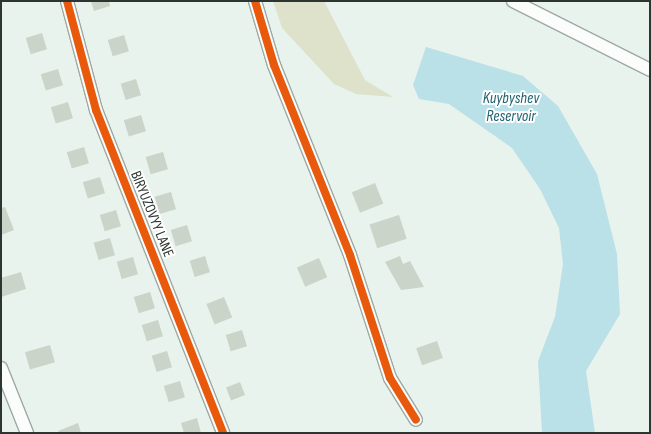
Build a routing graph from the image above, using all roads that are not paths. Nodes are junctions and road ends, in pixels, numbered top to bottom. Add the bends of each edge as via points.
1 (67, 1) edge
2 (255, 1) edge
3 (513, 1) edge
4 (650, 70) edge
5 (1, 368) edge
6 (416, 420) dead end
7 (27, 433) edge
8 (223, 433) edge

1 - 8 street, BIRYUZOVYY LANE via 96,110
2 - 6 street via 274,65 350,255 387,370
3 - 4 street
5 - 7 street

